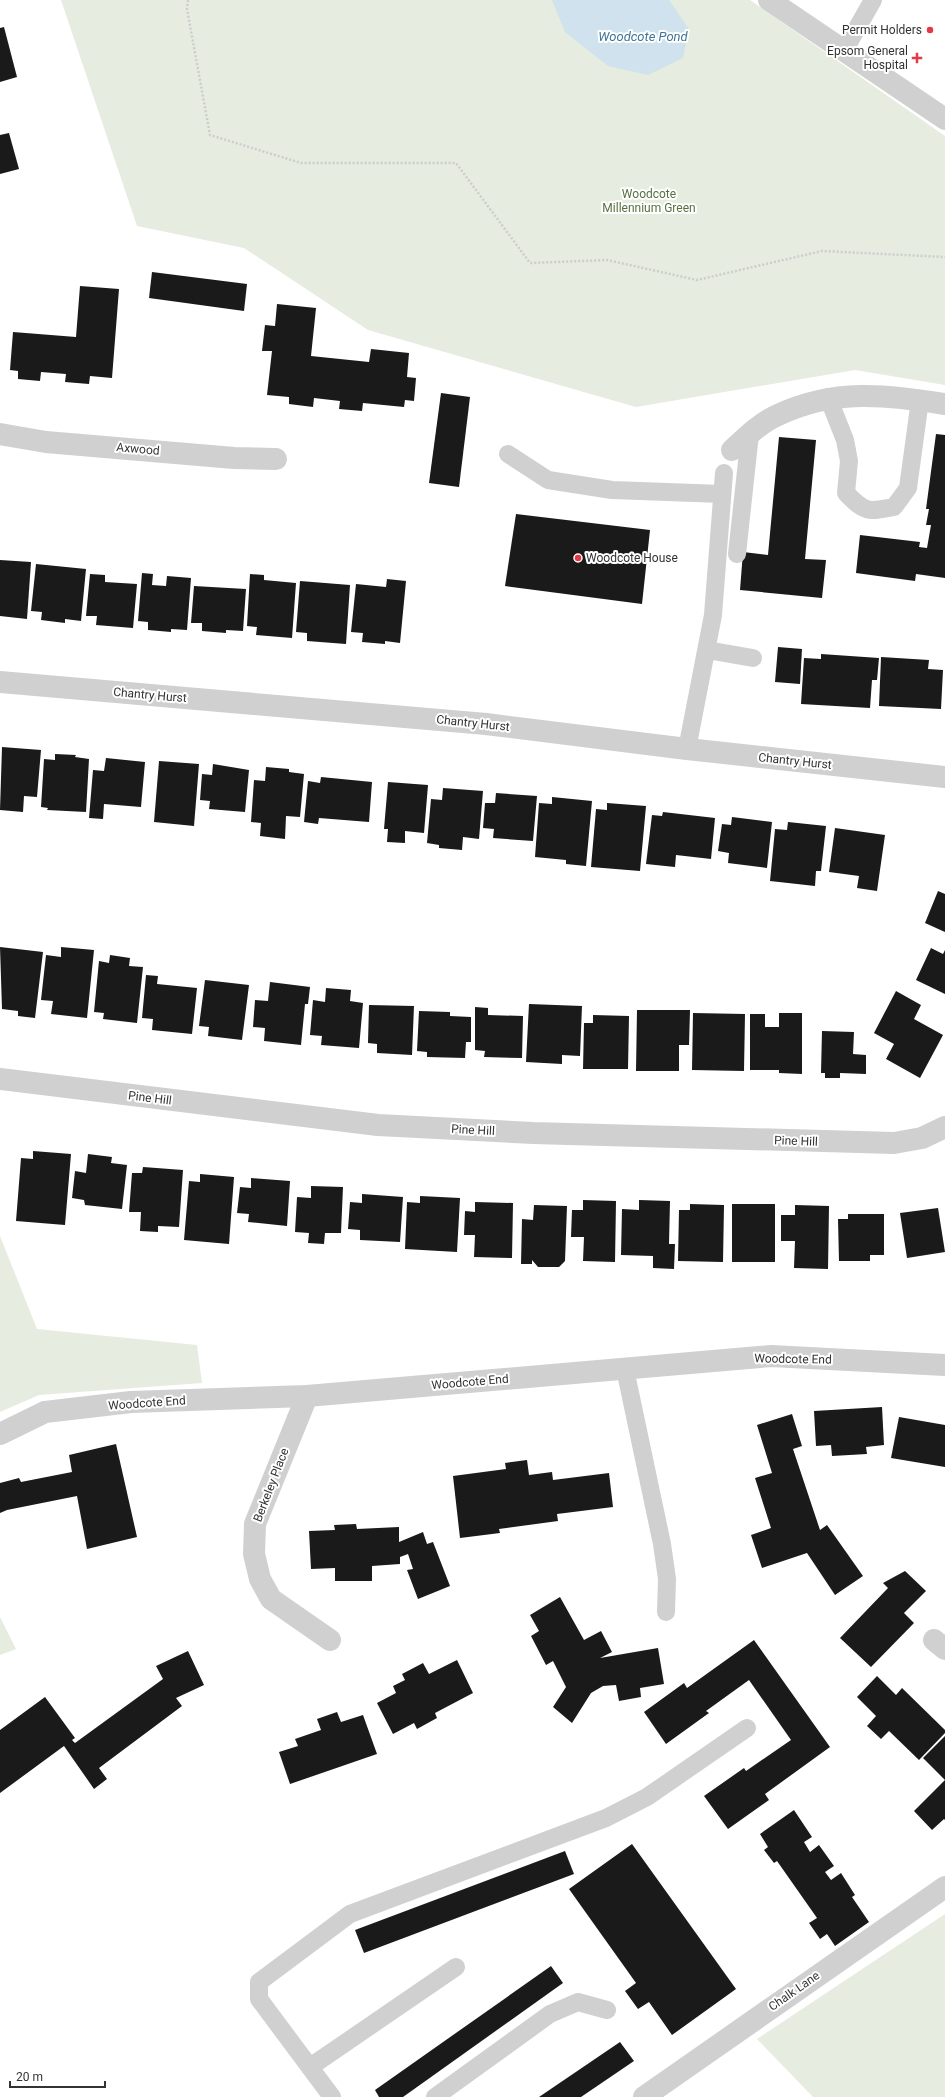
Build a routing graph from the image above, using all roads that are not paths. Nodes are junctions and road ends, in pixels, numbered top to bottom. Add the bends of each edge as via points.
1 (769, 0) edge
2 (873, 0) edge
3 (844, 51) junction
4 (945, 119) edge
5 (828, 397) junction
6 (920, 400) junction
7 (945, 404) edge
8 (0, 434) edge
9 (750, 434) junction
10 (732, 450) dead end
11 (508, 454) dead end
12 (276, 459) dead end
13 (724, 473) dead end
14 (722, 494) junction
15 (737, 554) dead end
16 (706, 650) junction
17 (753, 658) dead end
18 (0, 682) edge
19 (687, 749) junction
20 (945, 777) edge
21 (0, 1078) edge
22 (945, 1127) edge
23 (945, 1365) edge
24 (625, 1369) junction
25 (307, 1396) junction
26 (0, 1434) edge
27 (666, 1612) dead end
28 (330, 1640) dead end
29 (747, 1728) dead end
30 (945, 1887) edge
31 (456, 1967) dead end
32 (607, 2010) dead end
33 (310, 2067) junction
34 (332, 2097) edge
35 (435, 2097) edge
36 (644, 2097) edge

1 - 3 street
2 - 3 lane
3 - 4 street
5 - 6 street via 858,394
5 - 6 lane via 849,461 846,493 860,508 874,511 894,506 908,488
5 - 9 street via 777,415
6 - 7 street
8 - 12 street, Axwood via 46,442 234,458
9 - 10 street
9 - 15 lane
11 - 14 lane via 548,480 612,490
13 - 14 lane
14 - 16 lane via 714,615
16 - 17 lane
16 - 19 lane
18 - 19 street, Chantry Hurst via 486,724
19 - 20 street, Chantry Hurst
21 - 22 street, Pine Hill via 378,1125 533,1133 894,1143 922,1138
23 - 24 street, Woodcote End via 771,1356
24 - 25 street, Woodcote End
24 - 27 lane via 662,1544 667,1578
25 - 26 street, Woodcote End via 131,1402 53,1411 45,1412
25 - 28 street, Berkeley Place via 255,1524 254,1554 260,1579 271,1599
29 - 33 lane via 647,1797 606,1818 350,1914 258,1982 259,1999
30 - 36 street, Chalk Lane
31 - 33 lane
32 - 35 lane via 578,2002 550,2014
33 - 34 lane

